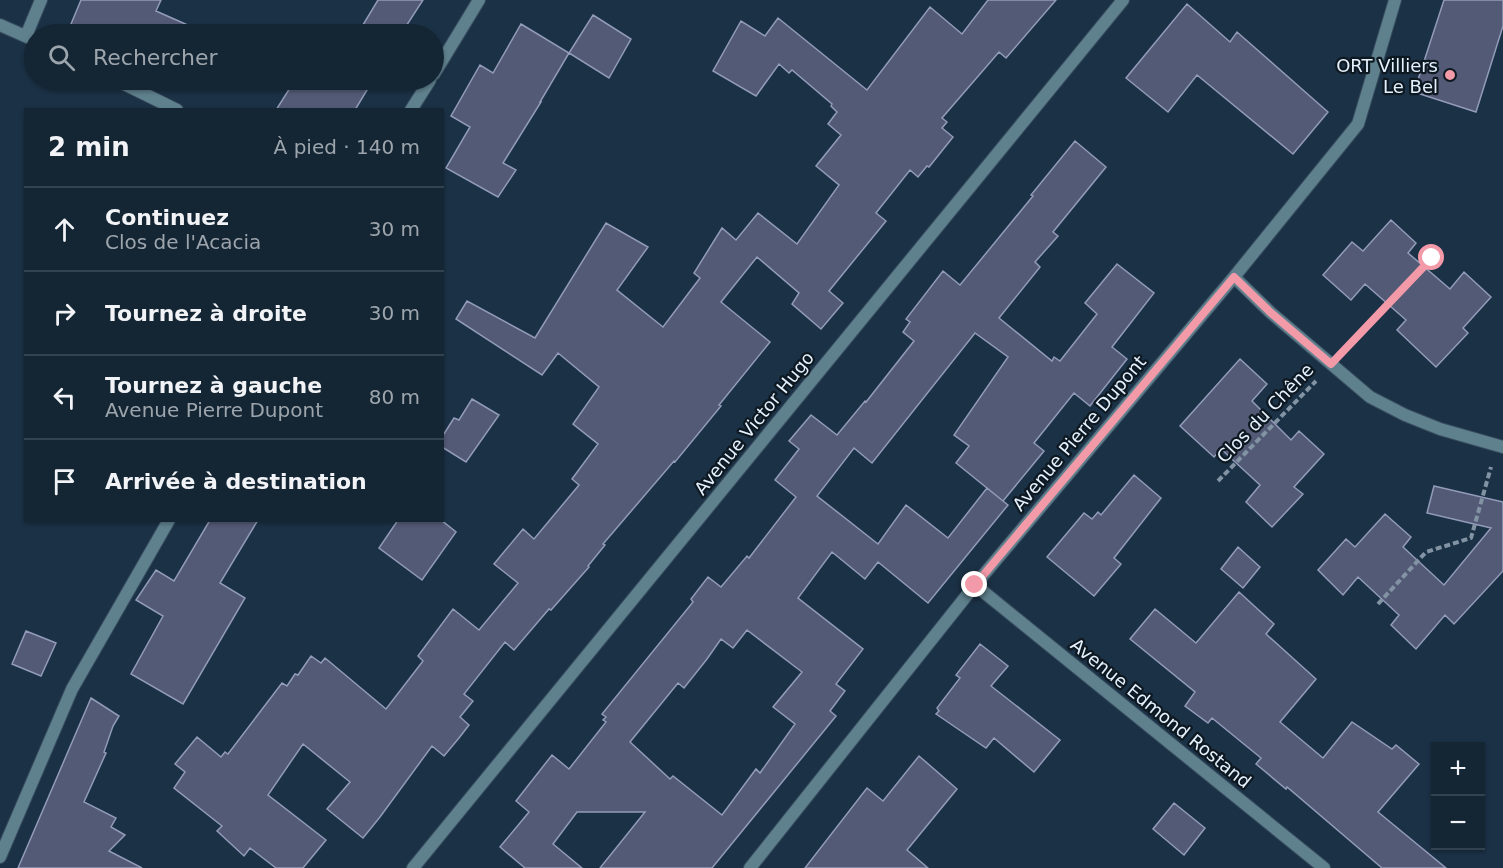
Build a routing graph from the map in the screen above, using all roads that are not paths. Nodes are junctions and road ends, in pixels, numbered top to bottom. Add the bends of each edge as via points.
1 (41, 0) edge
2 (479, 0) edge
3 (1123, 0) edge
4 (1395, 0) edge
5 (34, 24) edge
6 (0, 25) edge
7 (24, 35) edge
8 (444, 58) edge
9 (136, 90) edge
10 (424, 90) edge
11 (173, 108) edge
12 (412, 108) edge
13 (1234, 277) junction
14 (1500, 446) edge
15 (168, 522) edge
16 (975, 585) junction
17 (0, 857) edge
18 (413, 868) edge
19 (750, 868) edge
20 (1324, 868) edge

1 - 5 street
2 - 8 street
3 - 18 street, Avenue Victor Hugo
4 - 13 street, Avenue Pierre Dupont via 1358,124
6 - 7 street
9 - 11 street
10 - 12 street
13 - 14 street via 1370,397 1440,429
13 - 16 street, Avenue Pierre Dupont
15 - 17 street via 72,689
16 - 19 street, Avenue Pierre Dupont
16 - 20 street, Avenue Edmond Rostand

